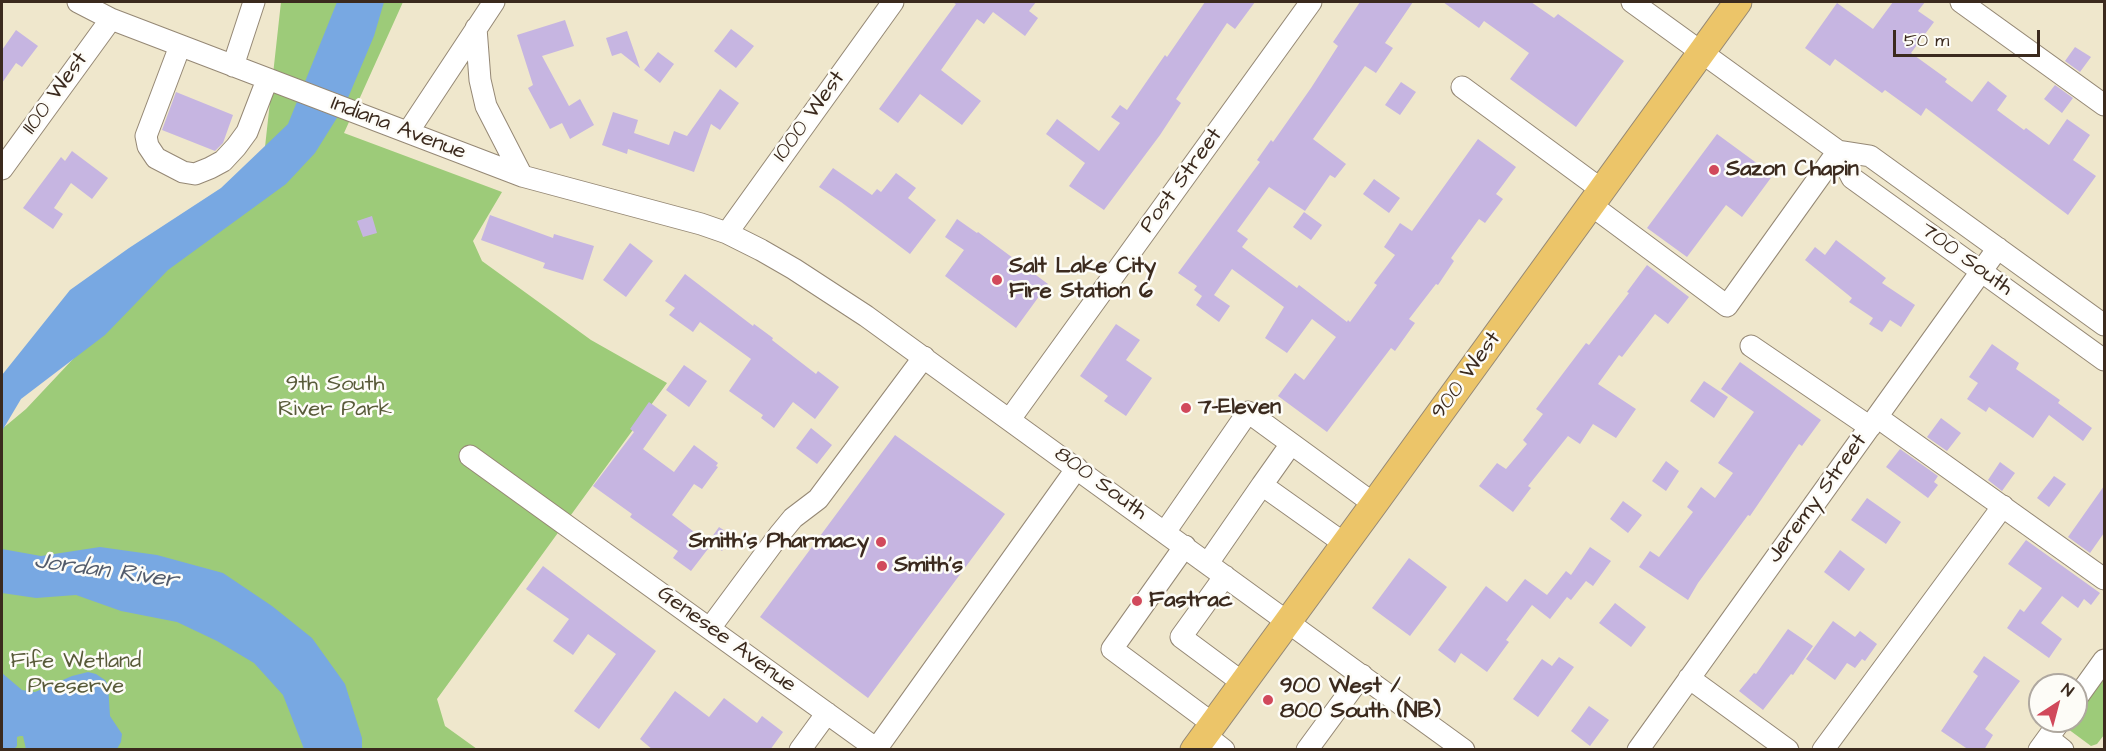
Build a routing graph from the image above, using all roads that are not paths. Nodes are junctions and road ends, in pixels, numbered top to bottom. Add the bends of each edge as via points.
1 (78, 2) edge
2 (254, 2) edge
3 (494, 2) edge
4 (893, 2) edge
5 (1311, 2) edge
6 (1632, 2) edge
7 (1738, 2) edge
8 (1961, 2) edge
9 (111, 19) junction
10 (476, 28) junction
11 (180, 46) junction
12 (1702, 52) junction
13 (233, 66) junction
14 (267, 80) junction
15 (1462, 87) dead end
16 (2104, 105) edge
17 (408, 132) junction
18 (1838, 151) junction
19 (3, 163) edge
20 (522, 176) junction
21 (1597, 198) junction
22 (727, 233) junction
23 (1998, 248) junction
24 (1982, 271) junction
25 (2104, 325) edge
26 (1751, 346) dead end
27 (924, 357) junction
28 (2104, 360) edge
29 (1010, 418) junction
30 (1873, 422) junction
31 (1291, 444) junction
32 (470, 456) dead end
33 (1077, 468) junction
34 (1262, 485) junction
35 (1374, 504) junction
36 (2002, 506) junction
37 (1165, 532) junction
38 (1345, 544) junction
39 (1185, 546) junction
40 (1216, 569) junction
41 (2104, 579) edge
42 (1288, 622) junction
43 (710, 628) junction
44 (2104, 660) edge
45 (1362, 675) junction
46 (1689, 678) junction
47 (2088, 682) edge
48 (1243, 683) junction
49 (827, 713) junction
50 (1209, 739) edge
51 (878, 749) edge
52 (800, 750) edge
53 (1307, 750) edge
54 (1464, 750) edge
55 (1638, 750) edge
56 (1788, 750) edge
57 (1823, 750) edge

1 - 9 street, Indiana Avenue
2 - 13 street
3 - 10 street
4 - 22 street, 1000 West
5 - 29 street, Post Street
6 - 12 street, 700 South
7 - 12 main road, 900 West
8 - 16 street
9 - 11 street, Indiana Avenue
9 - 19 street, 1100 West
10 - 17 street
10 - 20 street via 486,106
11 - 13 street, Indiana Avenue
11 - 14 street via 146,136 156,158 183,172 195,174 210,168 236,147 247,132
12 - 18 street, 700 South
12 - 21 main road, 900 West
13 - 14 street, Indiana Avenue
14 - 17 street, Indiana Avenue
15 - 21 street
17 - 20 street, Indiana Avenue
18 - 21 street via 1726,306
18 - 23 street, 700 South via 1870,156
18 - 24 street, 700 South via 1852,178
20 - 22 street, Indiana Avenue
21 - 35 main road, 900 West
22 - 27 street, 800 South via 794,269
23 - 24 street, Jeremy Street
23 - 25 street, 700 South
24 - 28 street, 700 South
24 - 30 street, Jeremy Street
26 - 30 street
27 - 29 street, 800 South
27 - 43 street via 818,499 793,518
29 - 33 street, 800 South
30 - 36 street
30 - 46 street, Jeremy Street
31 - 34 street
31 - 35 street
31 - 37 street via 1248,412
32 - 43 street, Genesee Avenue
33 - 37 street, 800 South
33 - 51 street
34 - 38 street
34 - 40 street
35 - 38 main road, 900 West
36 - 41 street
36 - 57 street
37 - 39 street, 800 South
38 - 42 main road, 900 West
39 - 40 street, 800 South
39 - 50 street via 1112,649
40 - 42 street, 800 South
40 - 48 street via 1181,637
42 - 45 street, 800 South
42 - 48 main road, 900 West
43 - 49 street, Genesee Avenue
44 - 47 street
45 - 53 street
45 - 54 street, 800 South
46 - 55 street, Jeremy Street
46 - 56 street
48 - 50 main road, 900 West
49 - 51 street, Genesee Avenue
49 - 52 street

